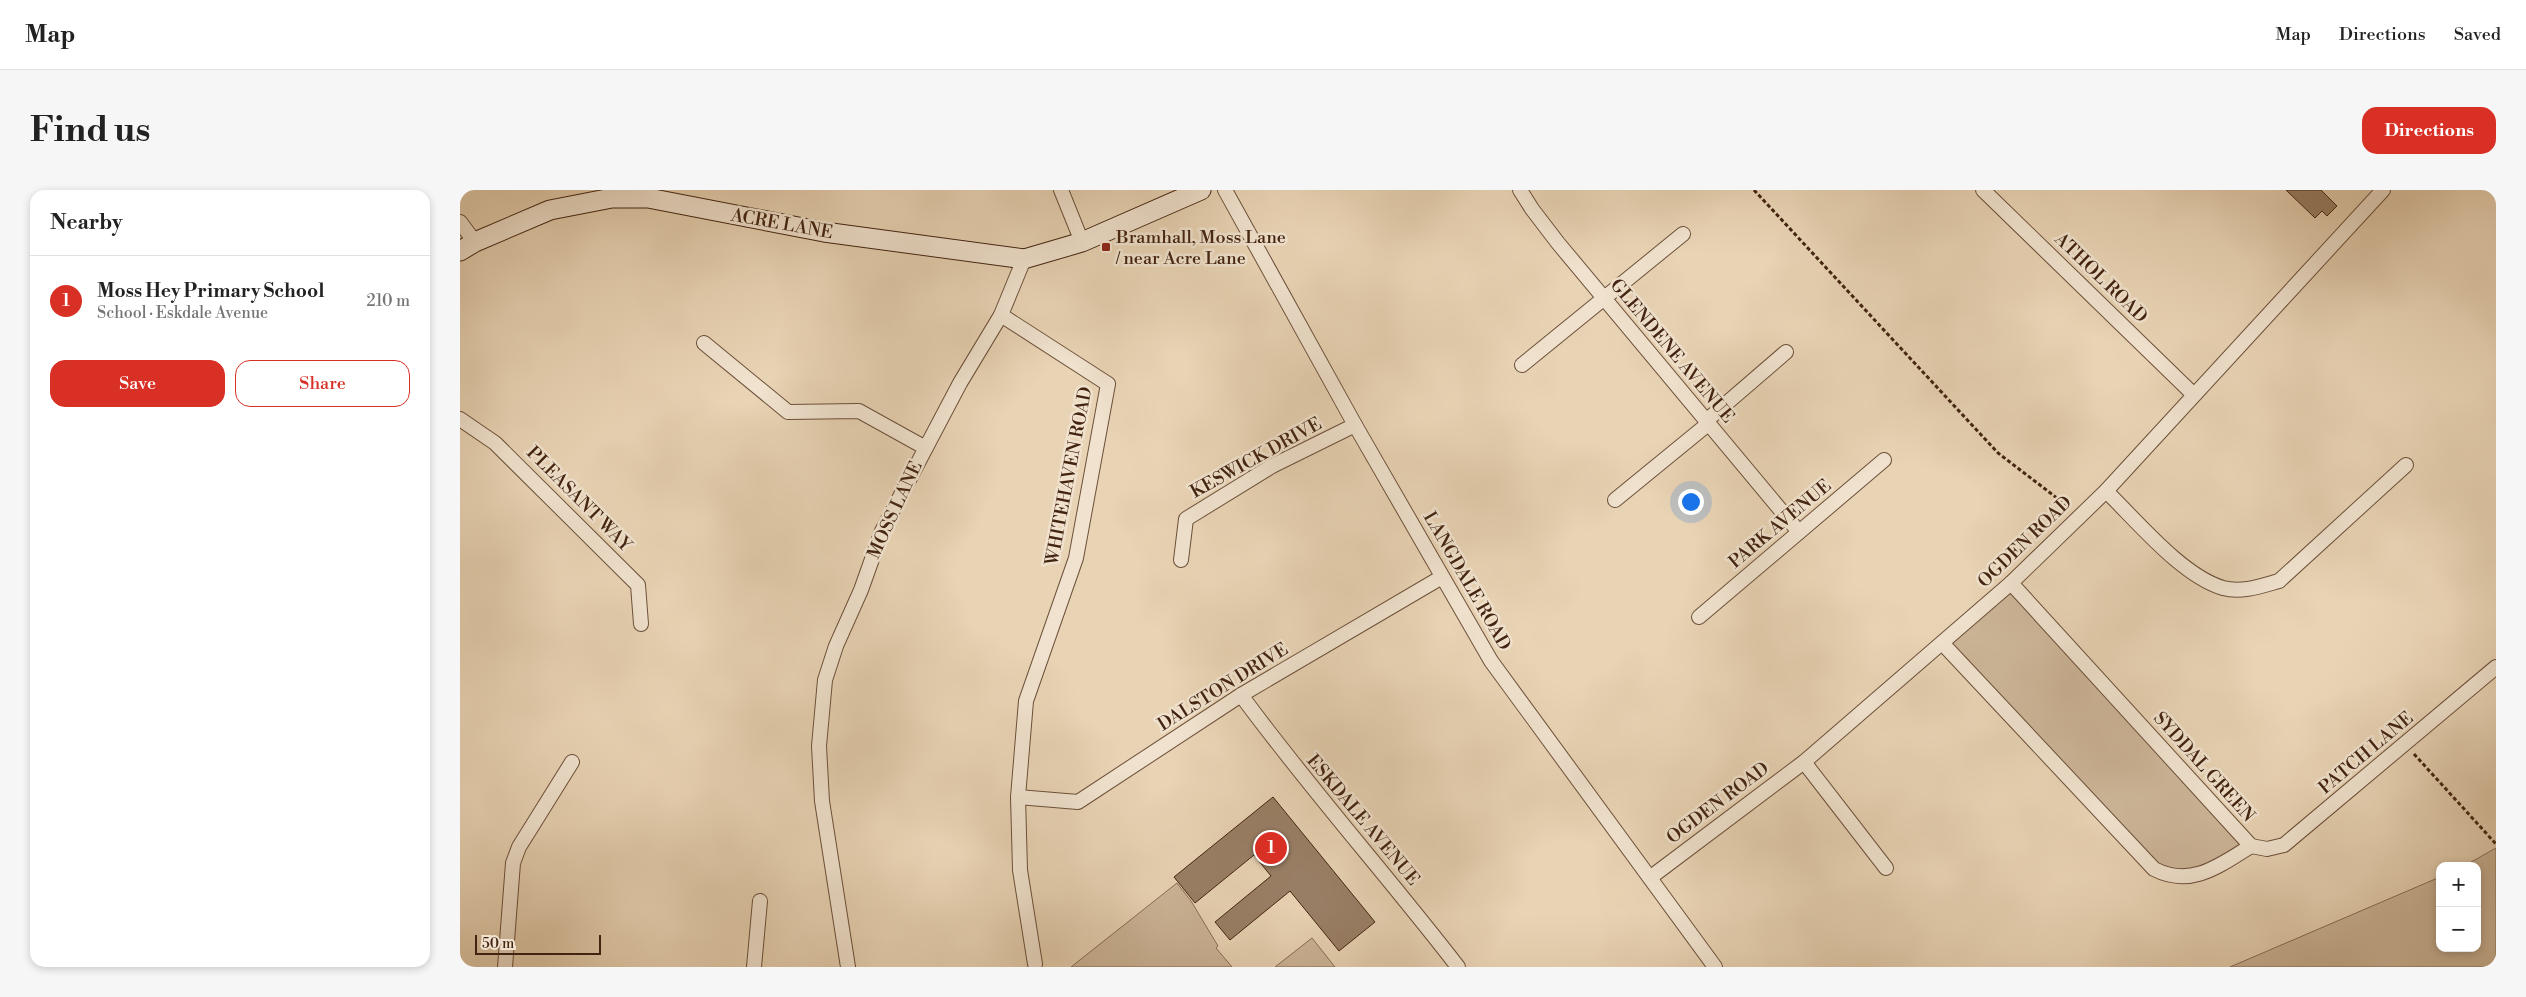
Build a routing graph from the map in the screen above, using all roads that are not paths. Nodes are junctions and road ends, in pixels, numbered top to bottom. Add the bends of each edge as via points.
1 (1061, 190) edge
2 (1201, 190) edge
3 (1225, 190) edge
4 (1520, 190) edge
5 (1983, 190) edge
6 (2384, 190) edge
7 (460, 222) edge
8 (1683, 234) dead end
9 (1082, 242) junction
10 (467, 247) edge
11 (1024, 259) junction
12 (1604, 297) junction
13 (1001, 315) junction
14 (704, 343) dead end
15 (1786, 352) dead end
16 (1522, 365) dead end
17 (2193, 394) junction
18 (460, 419) edge
19 (1707, 422) junction
20 (1355, 425) junction
21 (924, 448) junction
22 (1884, 460) dead end
23 (2406, 465) dead end
24 (2106, 491) junction
25 (1615, 500) dead end
26 (1800, 532) junction
27 (1181, 560) dead end
28 (1442, 577) junction
29 (2011, 583) junction
30 (1699, 617) dead end
31 (641, 624) dead end
32 (1943, 644) junction
33 (2496, 666) edge
34 (1241, 695) junction
35 (572, 762) dead end
36 (1804, 762) junction
37 (1018, 797) junction
38 (2251, 846) junction
39 (1886, 868) dead end
40 (1651, 877) junction
41 (760, 901) dead end
42 (1035, 964) dead end
43 (506, 967) edge
44 (754, 967) edge
45 (848, 967) edge
46 (1458, 967) edge
47 (1715, 967) edge

1 - 9 street
2 - 9 main road
3 - 20 street, LANGDALE ROAD
4 - 12 street, GLENDENE AVENUE
5 - 17 street, ATHOL ROAD
6 - 17 street, OGDEN ROAD
7 - 10 street
8 - 12 street
9 - 11 main road
10 - 11 main road, ACRE LANE via 550,210 612,198 648,198 824,232
11 - 13 street, MOSS LANE
12 - 16 street
12 - 19 street, GLENDENE AVENUE
13 - 21 street, MOSS LANE
13 - 37 street, WHITEHAVEN ROAD via 1108,384 1076,558 1026,701
14 - 21 street via 788,412 859,411
15 - 19 street
17 - 24 street, OGDEN ROAD
18 - 31 street, PLEASANT WAY via 495,443 638,585
19 - 25 street
19 - 26 street, GLENDENE AVENUE
20 - 27 street, KESWICK DRIVE via 1272,466 1186,519
20 - 28 street, LANGDALE ROAD
21 - 45 street, MOSS LANE via 882,531 825,680 819,746 822,801
22 - 26 street, PARK AVENUE
23 - 24 street via 2279,581 2252,590 2224,588 2197,576
24 - 29 street, OGDEN ROAD
26 - 30 street, PARK AVENUE
28 - 34 street, DALSTON DRIVE
28 - 40 street, LANGDALE ROAD via 1491,661
29 - 32 street, OGDEN ROAD
29 - 38 street, SYDDAL GREEN
32 - 36 street, OGDEN ROAD
32 - 38 street, SYDDAL GREEN via 2154,869 2168,877 2185,878 2223,864
33 - 38 street, PATCH LANE via 2284,845 2267,849
34 - 37 street, DALSTON DRIVE via 1078,802
34 - 46 street, ESKDALE AVENUE via 1288,760
35 - 43 street via 519,847 513,863
36 - 39 street
36 - 40 street, OGDEN ROAD
37 - 42 street, WHITEHAVEN ROAD via 1020,870
40 - 47 street, LANGDALE ROAD
41 - 44 street

